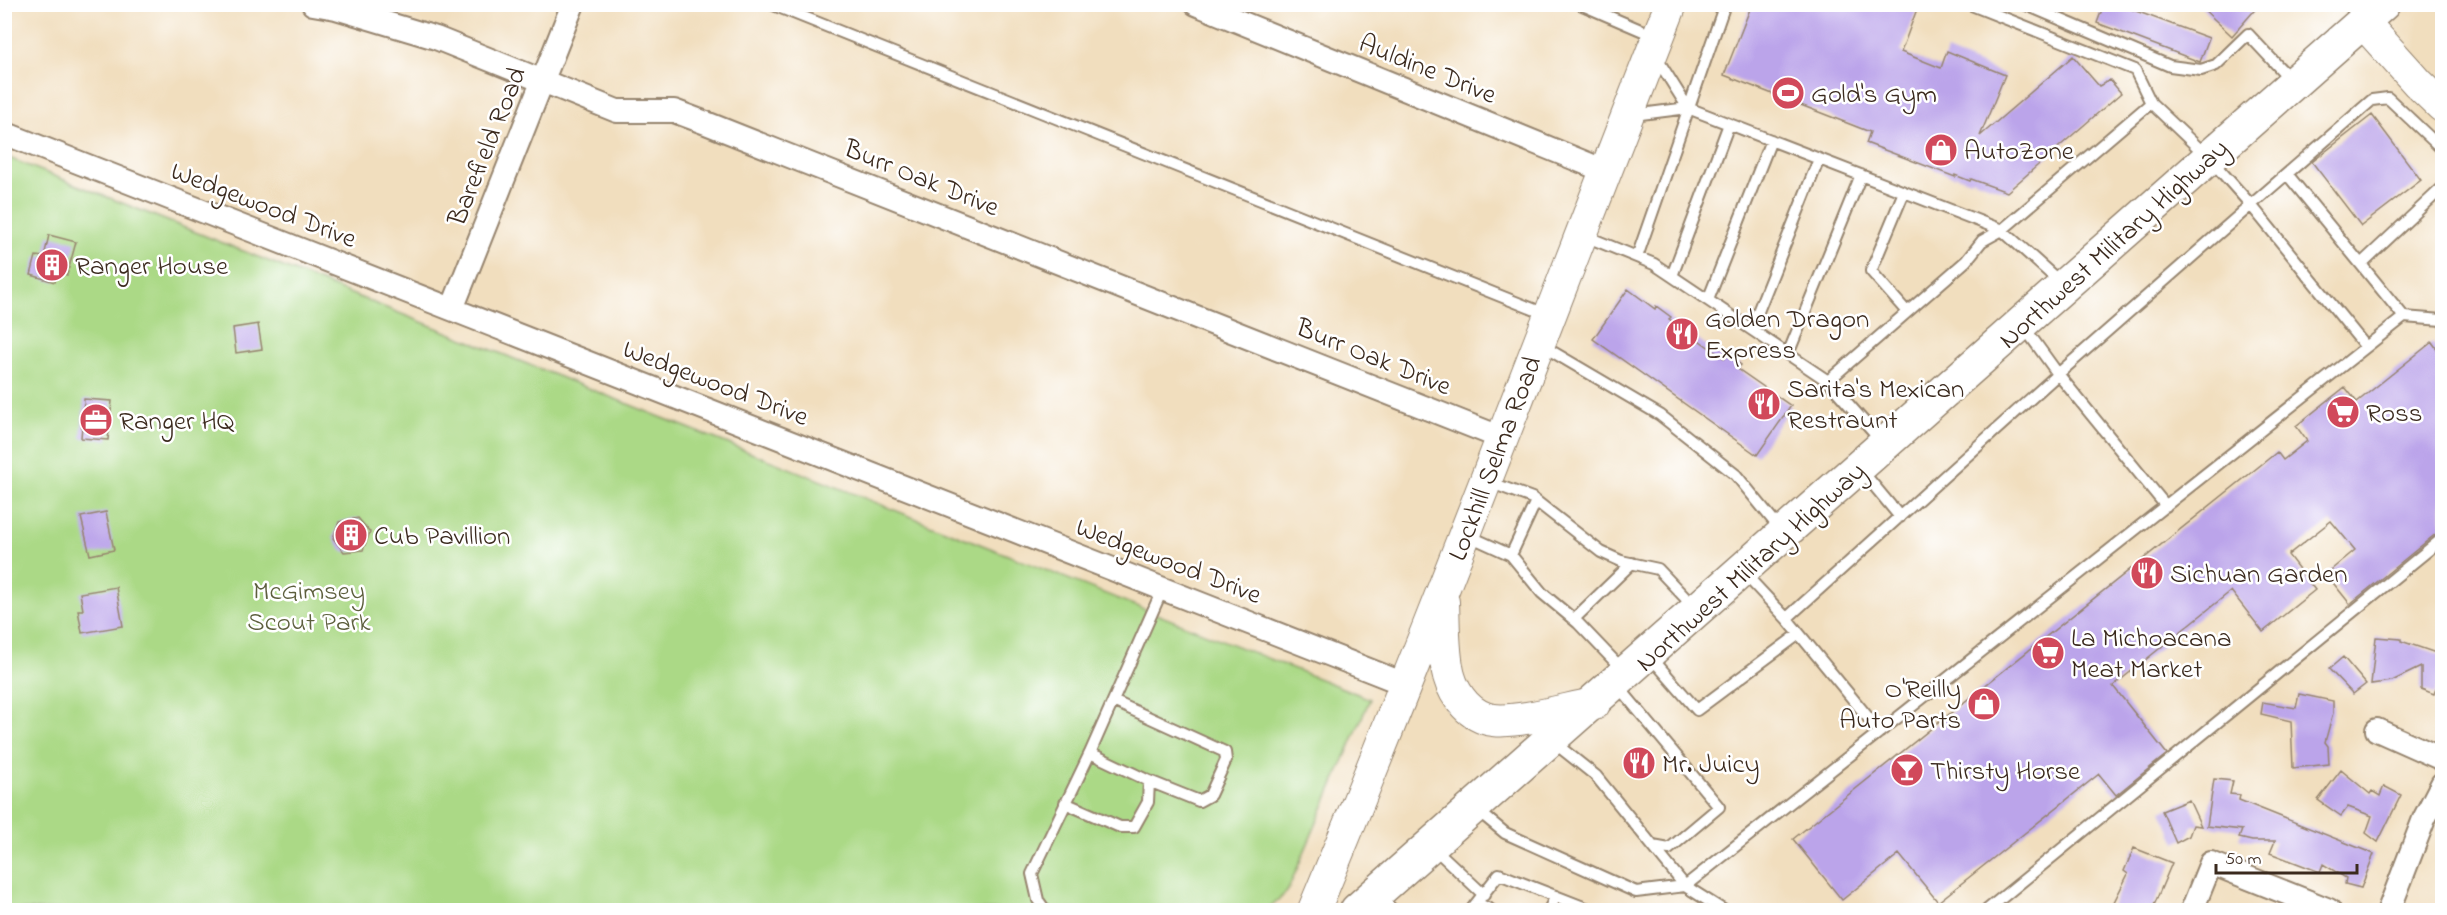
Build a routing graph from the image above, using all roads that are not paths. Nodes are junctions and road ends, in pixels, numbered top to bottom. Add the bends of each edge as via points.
1 (313, 4) edge
2 (573, 4) edge
3 (771, 4) edge
4 (1196, 4) edge
5 (1580, 4) edge
6 (1671, 4) edge
7 (1725, 4) edge
8 (1969, 4) edge
9 (2024, 4) edge
10 (2365, 10) edge
11 (1655, 44) junction
12 (542, 81) junction
13 (2294, 83) junction
14 (2151, 103) junction
15 (2442, 106) edge
16 (1688, 108) junction
17 (1628, 115) junction
18 (1729, 124) junction
19 (4, 133) edge
20 (1771, 140) junction
21 (2442, 149) edge
22 (2209, 158) junction
23 (1819, 159) junction
24 (1605, 171) junction
25 (2287, 174) junction
26 (1861, 175) junction
27 (2442, 188) edge
28 (1904, 192) junction
29 (2251, 205) junction
30 (2002, 230) junction
31 (1581, 234) junction
32 (1637, 257) junction
33 (2361, 264) junction
34 (1672, 276) junction
35 (2065, 286) junction
36 (1708, 300) junction
37 (452, 309) junction
38 (1907, 312) junction
39 (2404, 317) junction
40 (2442, 320) edge
41 (2022, 324) junction
42 (1544, 329) junction
43 (1751, 329) junction
44 (2366, 347) junction
45 (1788, 354) junction
46 (2058, 374) junction
47 (1828, 381) junction
48 (1502, 438) junction
49 (1885, 446) junction
50 (1860, 468) junction
51 (1485, 480) junction
52 (1536, 501) junction
53 (2166, 506) junction
54 (1900, 517) junction
55 (1465, 534) junction
56 (1785, 534) junction
57 (2442, 539) edge
58 (1511, 555) junction
59 (1632, 563) junction
60 (1743, 572) junction
61 (1162, 588) junction
62 (1442, 592) junction
63 (1698, 611) junction
64 (1787, 618) junction
65 (1574, 620) junction
66 (1799, 634) junction
67 (1622, 679) junction
68 (1407, 685) junction
69 (1113, 701) junction
70 (2377, 730) dead end
71 (1880, 732) junction
72 (1551, 741) junction
73 (1090, 753) junction
74 (2442, 759) edge
75 (1149, 781) junction
76 (2442, 784) edge
77 (1065, 803) junction
78 (1474, 808) junction
79 (1431, 846) junction
80 (1653, 846) junction
81 (1685, 886) junction
82 (1556, 896) junction
83 (1477, 903) edge
84 (1375, 905) edge
85 (1045, 910) edge
86 (1314, 910) edge
87 (1491, 910) edge
88 (1549, 910) edge
89 (1591, 910) edge
90 (1723, 910) edge
91 (1987, 910) edge
92 (2192, 910) edge
93 (2329, 910) edge
94 (2389, 910) edge

1 - 12 street, Burr Oak Drive via 436,38
2 - 12 street, Barefield Road
3 - 42 lane
4 - 24 street, Auldine Drive
5 - 11 lane
6 - 11 main road, Lockhill Selma Road
7 - 16 lane
8 - 14 lane via 2135,70
9 - 13 lane via 2170,66 2201,70 2216,65 2248,34
10 - 13 main road, Northwest Military Highway
10 - 15 main road via 2418,83
11 - 16 lane
11 - 17 main road, Lockhill Selma Road
12 - 37 street, Barefield Road
12 - 48 street, Burr Oak Drive via 616,111 674,111
13 - 22 main road, Northwest Military Highway
14 - 22 lane
14 - 30 lane
16 - 17 lane
16 - 18 lane
16 - 32 lane
17 - 24 main road, Lockhill Selma Road
18 - 20 lane
18 - 34 lane
19 - 37 street, Wedgewood Drive
20 - 23 lane
20 - 36 lane
21 - 25 lane via 2388,98 2372,100
22 - 29 lane
22 - 35 main road, Northwest Military Highway
23 - 26 lane
23 - 43 lane
24 - 31 main road, Lockhill Selma Road
25 - 29 lane
25 - 33 lane
26 - 28 lane
26 - 45 lane
27 - 33 lane
28 - 30 lane
28 - 38 lane via 1871,271
29 - 44 lane
29 - 46 lane
30 - 35 lane
30 - 38 lane via 1983,241 1966,261
31 - 32 lane
31 - 42 main road, Lockhill Selma Road
32 - 34 lane
33 - 39 lane
34 - 36 lane
35 - 41 main road, Northwest Military Highway
36 - 43 lane
37 - 61 street, Wedgewood Drive
38 - 47 lane
39 - 40 lane
39 - 44 lane
41 - 46 lane
41 - 49 main road, Northwest Military Highway
42 - 48 main road, Lockhill Selma Road
42 - 56 lane via 1736,475
43 - 45 lane
44 - 53 lane
45 - 47 lane
46 - 53 lane
46 - 54 lane
47 - 49 lane
48 - 51 main road, Lockhill Selma Road
49 - 50 main road, Northwest Military Highway
50 - 54 lane
50 - 56 main road, Northwest Military Highway
51 - 52 lane
51 - 55 main road, Lockhill Selma Road
52 - 58 lane
52 - 59 lane via 1600,552
53 - 71 lane
54 - 64 lane
55 - 58 lane
55 - 62 main road, Lockhill Selma Road
56 - 60 main road, Northwest Military Highway
57 - 91 lane
58 - 65 lane via 1542,593
59 - 63 lane via 1658,569
59 - 65 lane
60 - 63 main road, Northwest Military Highway
60 - 64 lane
61 - 68 street, Wedgewood Drive
61 - 69 lane
62 - 67 main road via 1449,675 1462,703 1491,720 1511,720
62 - 68 main road, Lockhill Selma Road
63 - 67 main road, Northwest Military Highway
64 - 66 lane
65 - 67 lane
66 - 67 lane via 1697,710
66 - 71 lane
67 - 72 main road, Northwest Military Highway
67 - 80 lane via 1719,807 1669,849
68 - 86 main road, Lockhill Selma Road
69 - 73 lane
69 - 75 lane via 1225,752 1226,760 1210,795 1199,801
70 - 74 street
71 - 81 lane
72 - 78 main road, Northwest Military Highway
72 - 80 lane via 1596,776
73 - 75 lane
73 - 77 lane
75 - 77 lane via 1148,802 1134,826 1120,827
76 - 94 street via 2424,819
77 - 85 lane via 1032,874 1038,900
78 - 79 main road, Northwest Military Highway
78 - 81 lane via 1505,833 1636,892
79 - 83 lane
79 - 84 main road, Northwest Military Highway
80 - 81 lane
81 - 90 lane
82 - 83 lane via 1499,874
82 - 88 lane
82 - 89 lane
83 - 87 lane
92 - 93 street via 2211,863

